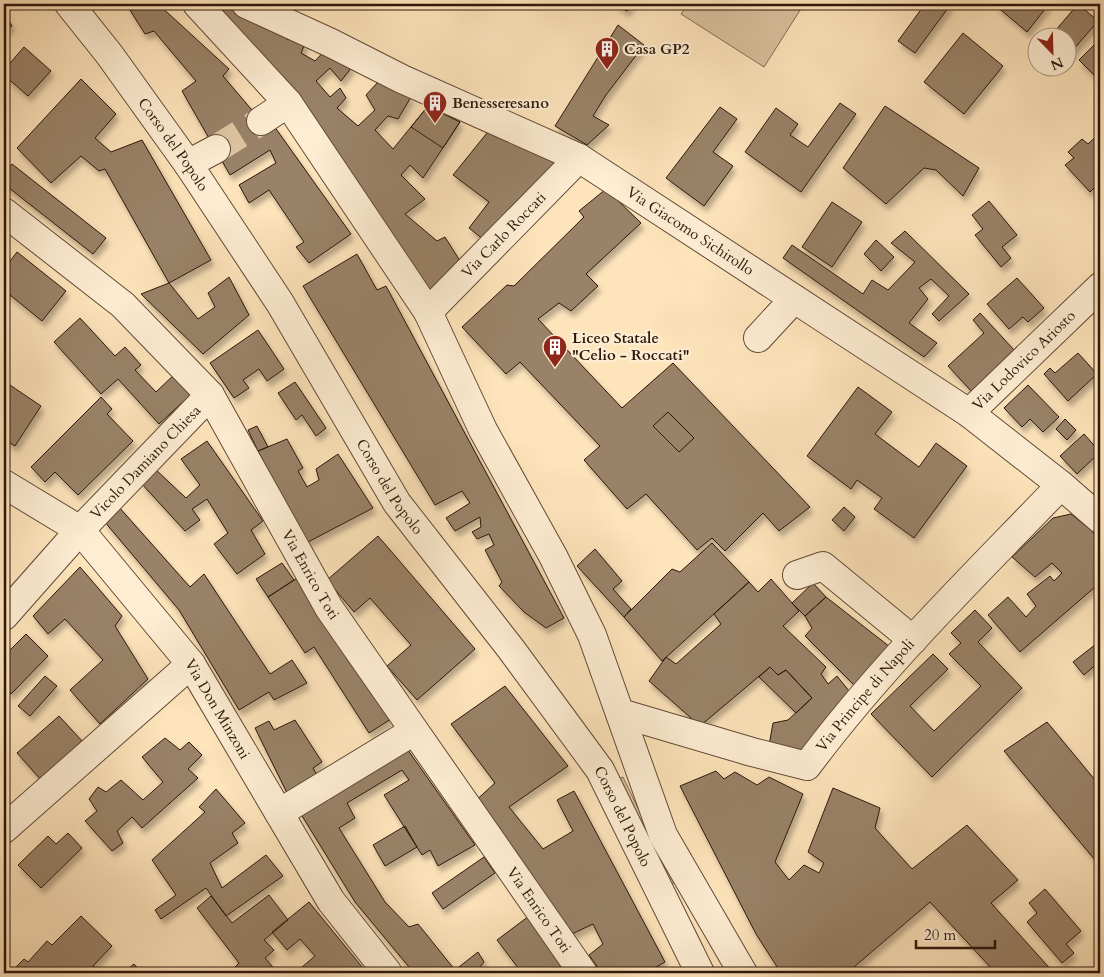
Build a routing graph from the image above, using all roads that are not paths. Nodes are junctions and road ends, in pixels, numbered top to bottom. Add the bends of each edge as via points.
1 (69, 4) edge
2 (196, 4) edge
3 (246, 4) edge
4 (288, 103) junction
5 (261, 121) tunnel mouth
6 (216, 149) tunnel mouth
7 (578, 158) junction
8 (188, 164) junction
9 (4, 212) edge
10 (1100, 287) edge
11 (794, 299) junction
12 (428, 312) junction
13 (758, 338) dead end
14 (210, 395) junction
15 (969, 413) junction
16 (4, 484) edge
17 (1061, 485) junction
18 (1100, 519) edge
19 (80, 530) junction
20 (797, 575) dead end
21 (4, 616) edge
22 (914, 640) junction
23 (191, 664) junction
24 (620, 714) junction
25 (414, 731) junction
26 (279, 812) junction
27 (4, 829) edge
28 (388, 973) edge
29 (582, 973) edge
30 (700, 973) edge
31 (743, 973) edge

1 - 8 street, Corso del Popolo
2 - 4 street, Corso del Popolo
3 - 7 street, Via Giacomo Sichirollo via 402,80
4 - 5 street
4 - 12 street, Corso del Popolo
6 - 8 street
7 - 11 street, Via Giacomo Sichirollo
7 - 12 street, Via Carlo Roccati
8 - 30 street, Corso del Popolo via 280,304 398,503 600,770
9 - 14 street, Via Enrico Toti via 123,305
10 - 15 street, Via Lodovico Ariosto
11 - 13 street
11 - 15 street, Via Giacomo Sichirollo
12 - 24 street, Corso del Popolo via 483,430 553,556 592,635
14 - 19 street, Vicolo Damiano Chiesa
14 - 25 street, Via Enrico Toti via 330,608
15 - 17 street, Via Giacomo Sichirollo
16 - 19 street, Via Don Minzoni
17 - 18 street, Via Giacomo Sichirollo
17 - 22 street, Via Principe di Napoli
19 - 21 street, Vicolo Damiano Chiesa
19 - 23 street, Via Don Minzoni
20 - 22 street via 823,566
22 - 24 street, Via Principe di Napoli via 831,733 807,766
23 - 26 street, Via Don Minzoni
23 - 27 street
24 - 31 street, Corso del Popolo via 663,835
25 - 26 street
25 - 29 street, Via Enrico Toti
26 - 28 street, Via Don Minzoni via 331,901

